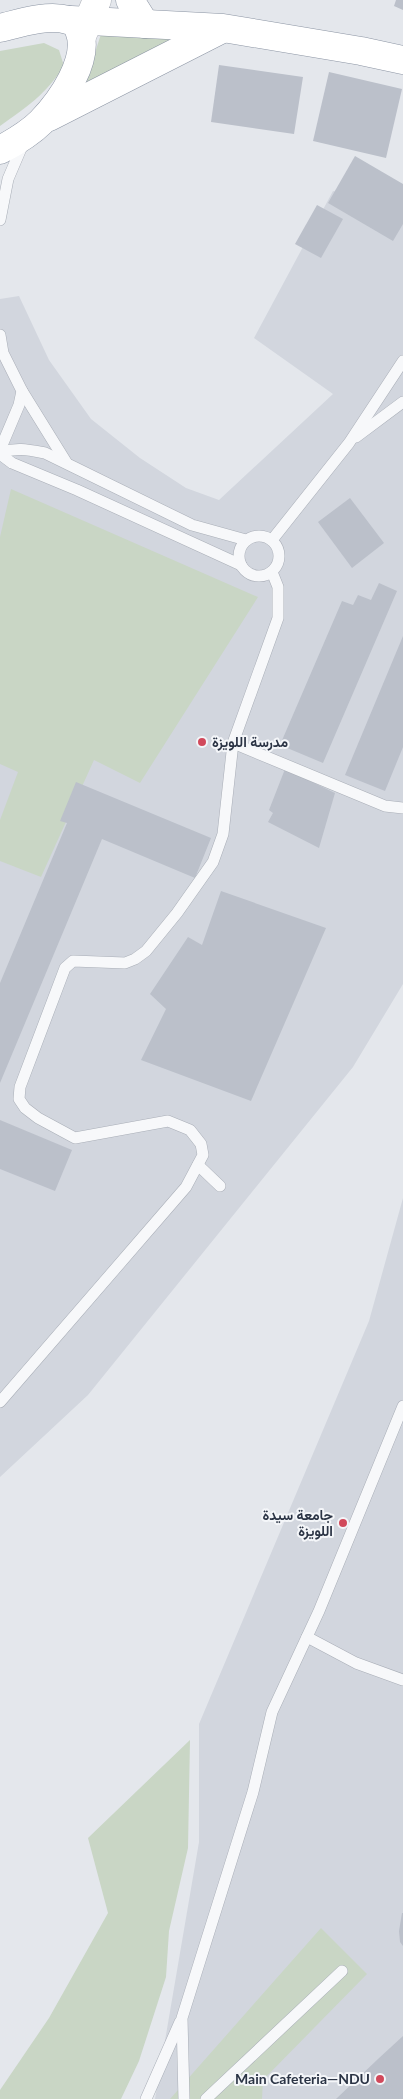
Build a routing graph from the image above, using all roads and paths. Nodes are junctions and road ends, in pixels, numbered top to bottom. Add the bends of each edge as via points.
1 (130, 0) edge
2 (84, 19) edge
3 (145, 24) junction
4 (0, 28) edge
5 (224, 28) junction
6 (403, 60) edge
7 (36, 126) junction
8 (0, 150) edge
9 (0, 220) edge
10 (0, 335) edge
11 (2, 353) edge
12 (403, 361) edge
13 (22, 391) junction
14 (403, 402) edge
15 (349, 443) junction
16 (0, 452) edge
17 (66, 462) junction
18 (246, 540) junction
19 (272, 540) junction
20 (241, 565) junction
21 (272, 572) junction
22 (233, 743) junction
23 (403, 808) edge
24 (198, 1165) junction
25 (220, 1186) dead end
26 (0, 1402) edge
27 (403, 1406) edge
28 (307, 1637) junction
29 (403, 1680) edge
30 (342, 1971) dead end
31 (182, 2018) junction
32 (146, 2099) edge
33 (184, 2099) edge
34 (206, 2099) edge

1 - 3 highway
2 - 3 highway
2 - 4 highway via 36,20
2 - 7 highway via 80,62 67,88
3 - 5 highway
5 - 6 highway
5 - 7 highway
7 - 8 highway
7 - 9 lane via 8,179
10 - 11 lane
11 - 13 lane
12 - 15 lane
13 - 16 lane
13 - 17 lane
14 - 15 lane
15 - 19 lane
16 - 17 lane via 24,449
16 - 20 lane via 12,463
17 - 18 lane via 192,525
18 - 19 lane via 263,536
18 - 20 lane via 239,556
19 - 21 lane via 280,556
20 - 21 lane via 255,576
21 - 22 lane via 278,588 278,618
22 - 23 lane via 385,806
22 - 24 lane via 223,834 213,862 177,914 146,951 125,962 73,961 64,968 20,1087 19,1099 38,1118 75,1138 168,1121 190,1130 201,1144 203,1155
24 - 25 lane
24 - 26 lane via 186,1187
27 - 28 lane
28 - 29 lane via 356,1663
28 - 31 lane via 272,1712 253,1792
30 - 34 lane
31 - 32 lane
31 - 33 lane

